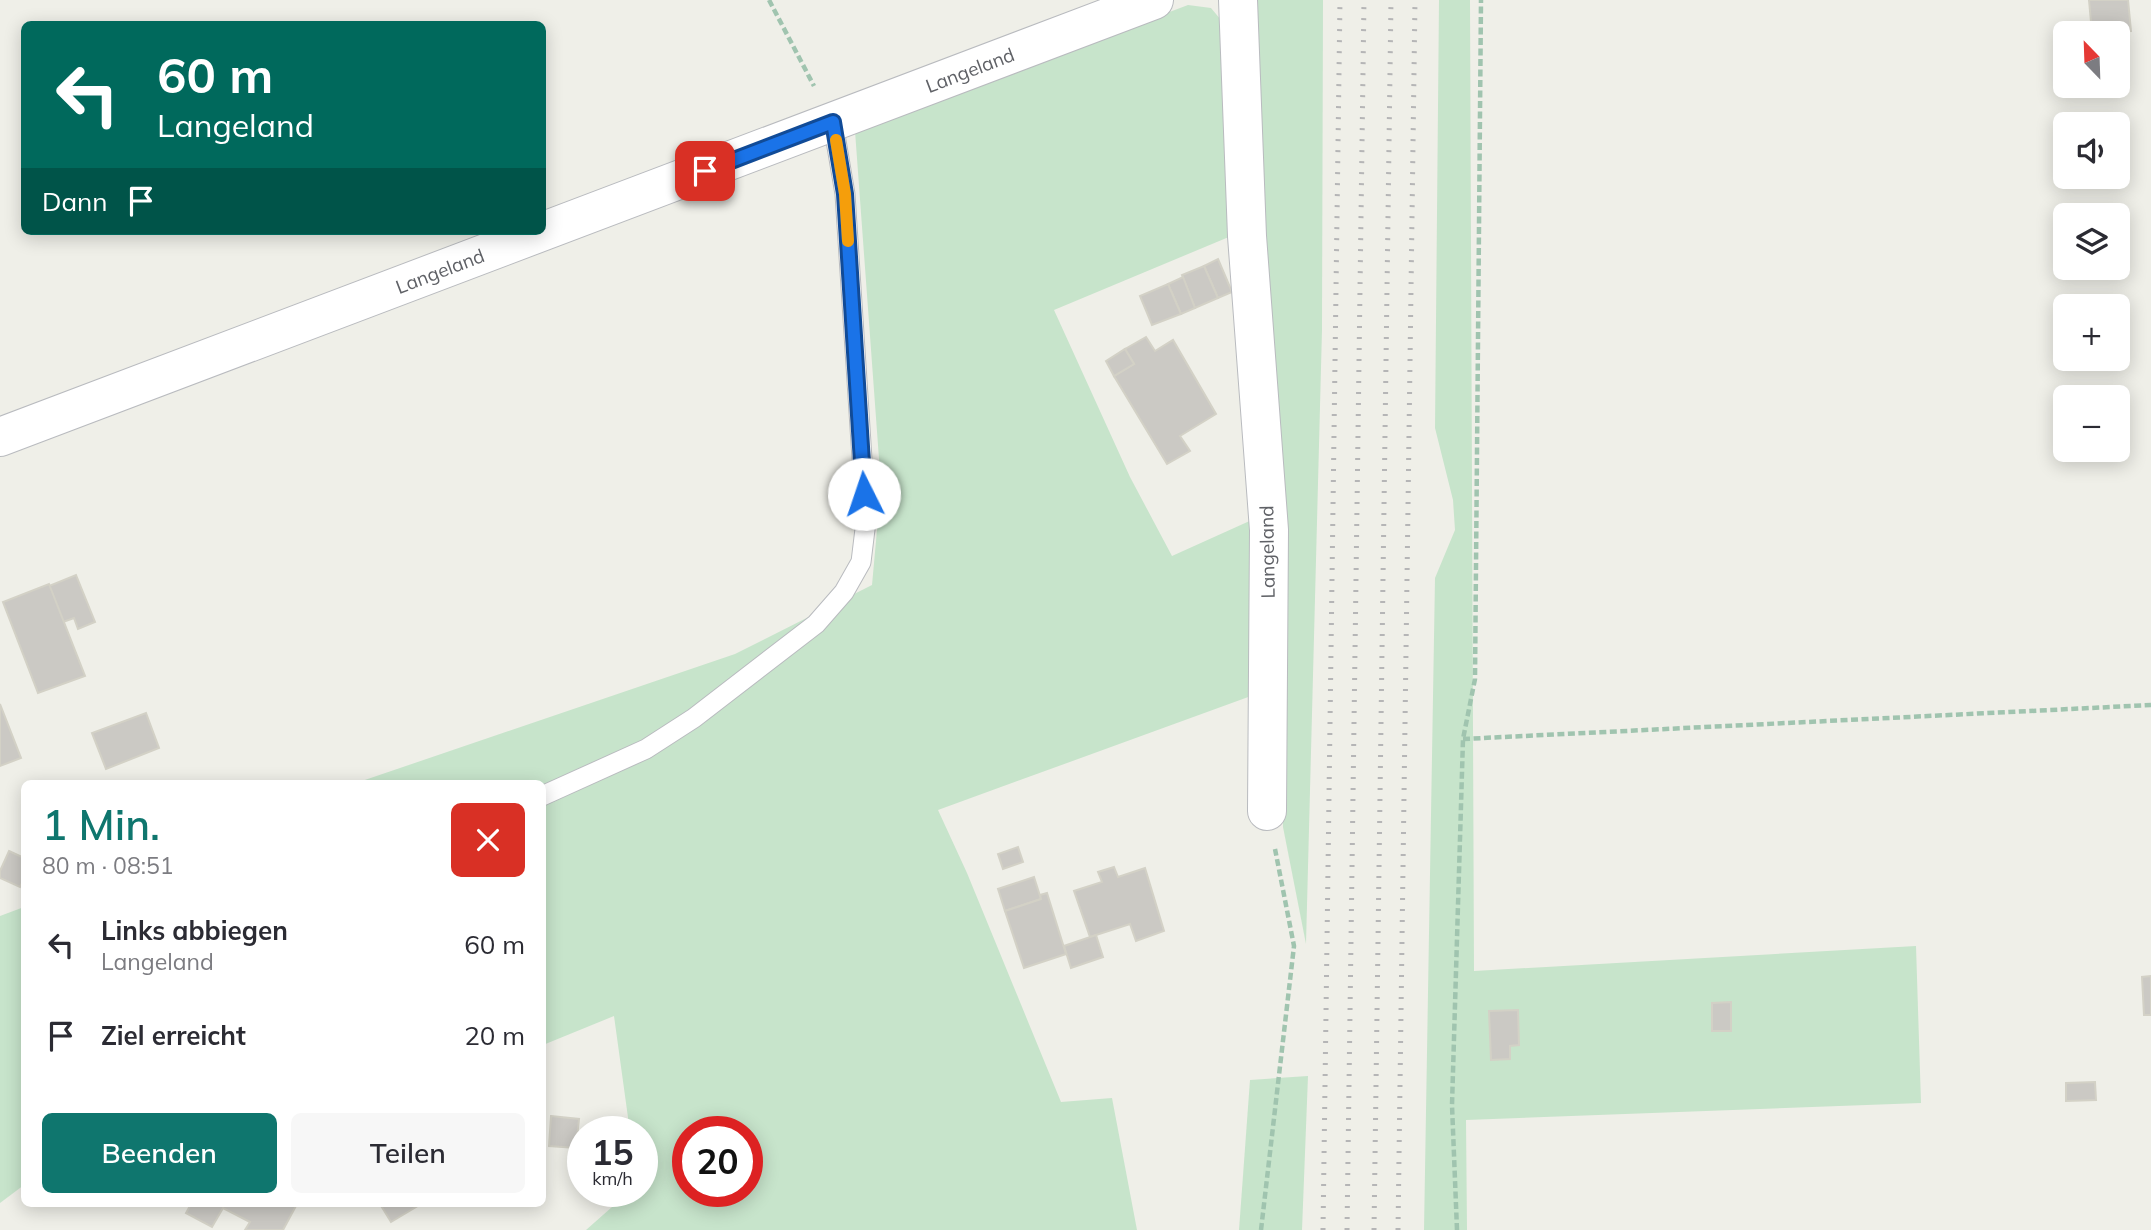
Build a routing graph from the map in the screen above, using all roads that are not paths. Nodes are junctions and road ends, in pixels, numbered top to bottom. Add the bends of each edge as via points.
1 (1154, 0) edge
2 (1238, 0) edge
3 (833, 122) junction
4 (546, 231) edge
5 (534, 235) edge
6 (0, 437) edge
7 (546, 794) edge
8 (1267, 811) road end

1 - 3 street, Langeland
2 - 8 street, Langeland via 1247,236 1269,530
3 - 4 street, Langeland
3 - 7 lane via 845,194 866,521 861,562 844,592 816,624 694,718 646,749
5 - 6 street, Langeland

